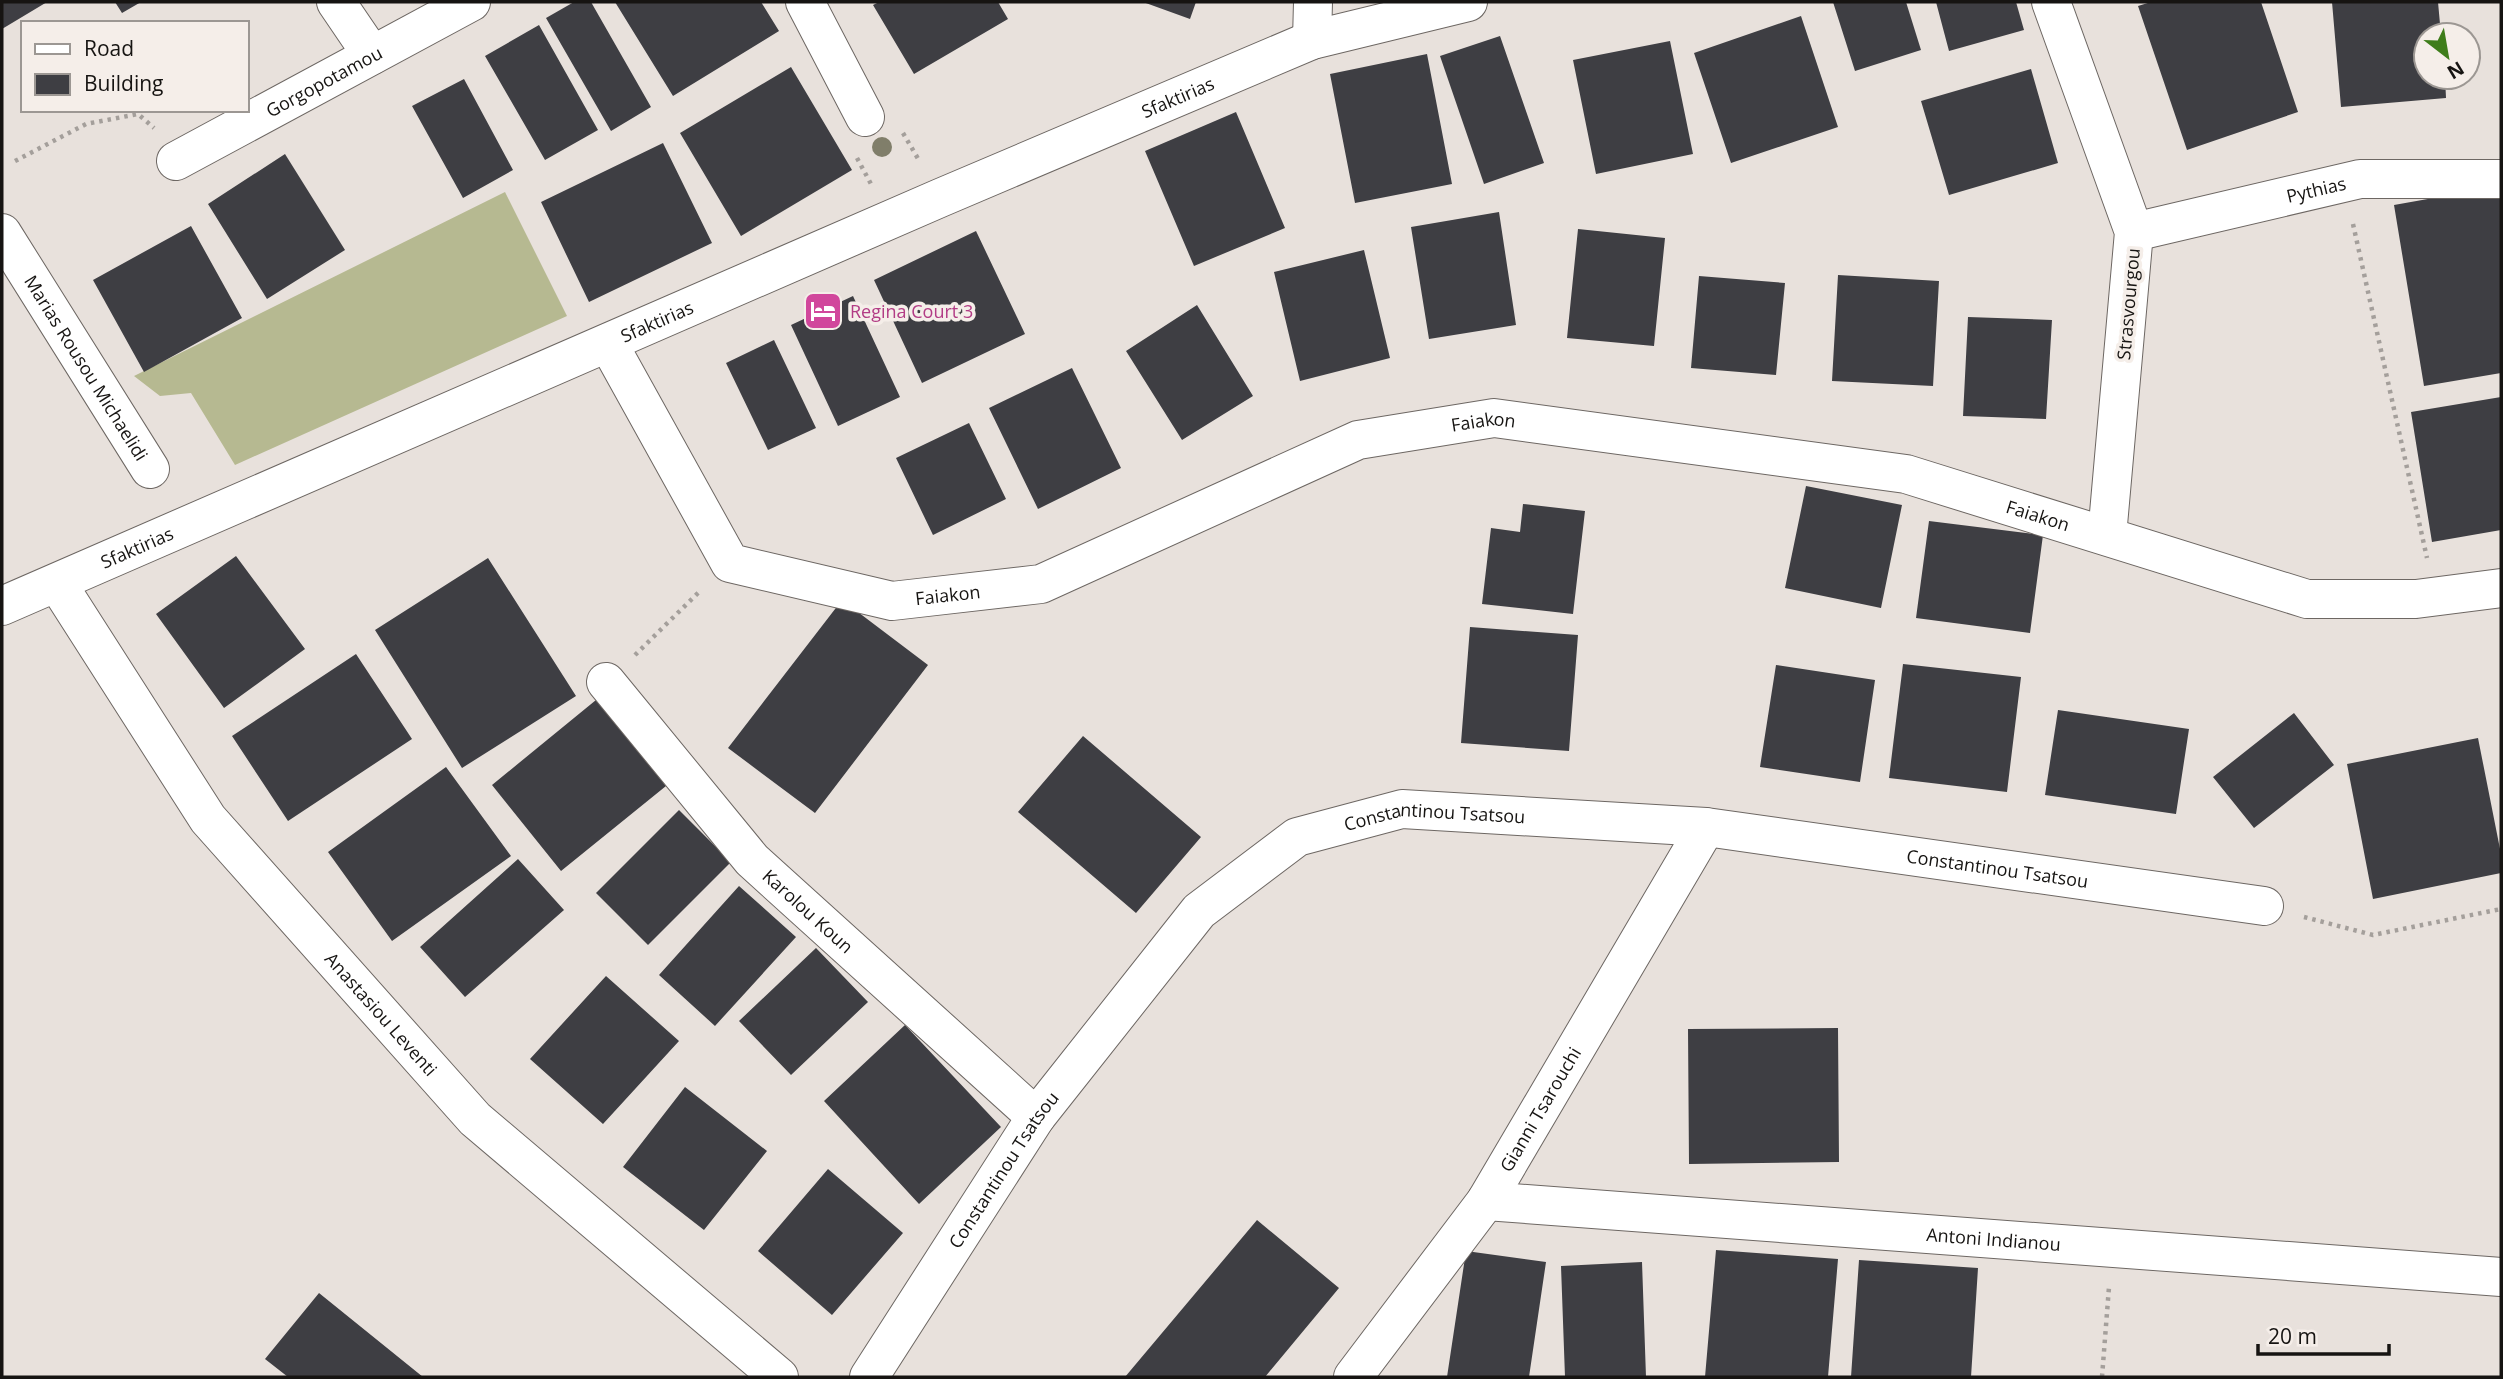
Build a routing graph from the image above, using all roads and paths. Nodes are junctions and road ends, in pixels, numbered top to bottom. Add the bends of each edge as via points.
1 (336, 2) edge
2 (471, 2) edge
3 (805, 2) edge
4 (1312, 2) edge
5 (1468, 2) edge
6 (2051, 2) edge
7 (1312, 40) junction
8 (372, 55) junction
9 (248, 111) edge
10 (246, 112) edge
11 (882, 121) joint
12 (168, 147) joint
13 (15, 161) dead end
14 (2501, 179) edge
15 (2344, 183) junction
16 (940, 198) junction
17 (2134, 232) junction
18 (2, 233) edge
19 (608, 343) junction
20 (150, 469) dead end
21 (2107, 536) junction
22 (730, 563) junction
23 (57, 583) junction
24 (2501, 588) edge
25 (2436, 596) junction
26 (2, 606) edge
27 (606, 682) joint
28 (1706, 827) junction
29 (2264, 906) joint
30 (2501, 909) edge
31 (1036, 1117) junction
32 (1486, 1201) junction
33 (2112, 1248) junction
34 (2501, 1277) edge
35 (779, 1377) edge
36 (869, 1377) edge
37 (1353, 1377) edge
38 (2102, 1377) edge

1 - 8 street
2 - 8 street, Gorgopotamou
3 - 11 street
4 - 7 street
5 - 7 street, Sfaktirias
6 - 17 street, Strasvourgou
7 - 16 street, Sfaktirias
8 - 9 street, Gorgopotamou
10 - 12 street, Gorgopotamou
11 - 16 path
12 - 13 path via 138,114 86,124
14 - 15 street, Pythias via 2360,179
15 - 17 street, Pythias
15 - 25 path
16 - 19 street, Sfaktirias
17 - 21 street, Strasvourgou
18 - 20 street, Marias Rousou Michaelidi
19 - 22 street
19 - 23 street, Sfaktirias
21 - 22 street, Faiakon via 1906,474 1494,418 1358,440 1041,584 892,601
21 - 25 street, Faiakon via 2307,598
22 - 27 path
23 - 26 street, Sfaktirias
23 - 35 street, Anastasiou Leventi via 208,818 475,1119
24 - 25 street, Faiakon
27 - 31 street, Karolou Koun via 752,860
28 - 29 street, Constantinou Tsatsou
28 - 31 street, Constantinou Tsatsou via 1402,809 1297,836 1199,911
28 - 32 street, Gianni Tsarouchi
29 - 30 path via 2373,935
31 - 36 street, Constantinou Tsatsou
32 - 33 street, Antoni Indianou
32 - 37 street, Gianni Tsarouchi
33 - 34 street, Antoni Indianou
33 - 38 path

